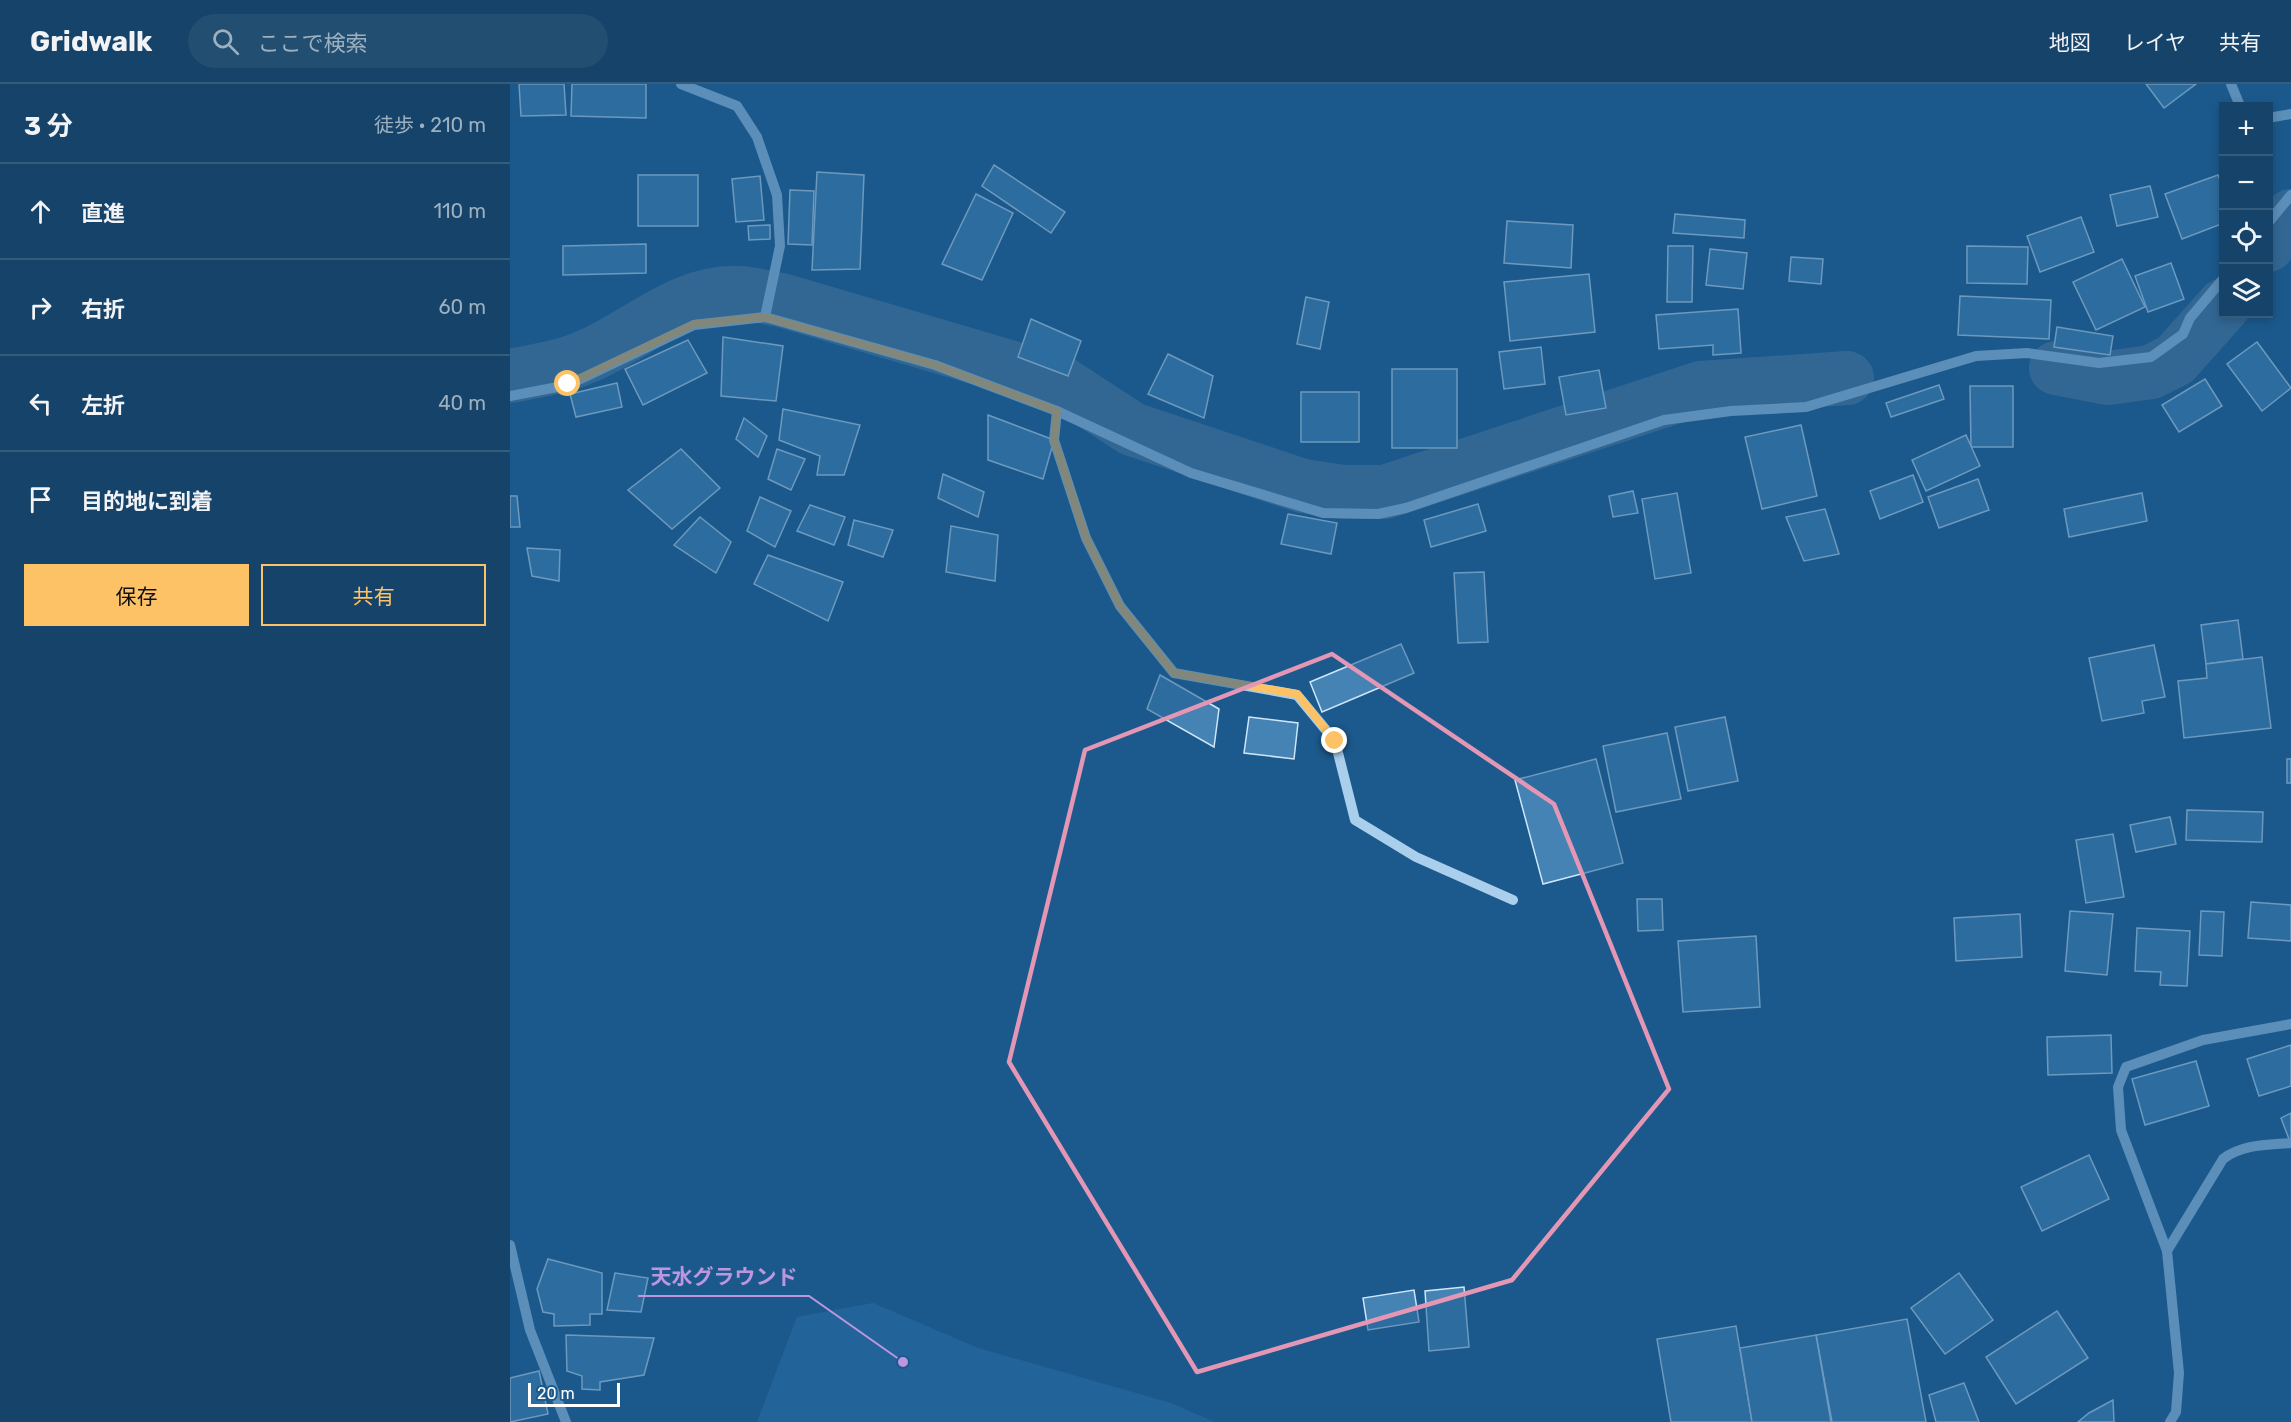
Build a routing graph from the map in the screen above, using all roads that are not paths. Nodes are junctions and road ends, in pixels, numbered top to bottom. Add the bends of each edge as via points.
1 (681, 84) edge
2 (2231, 84) edge
3 (2238, 102) edge
4 (2291, 114) edge
5 (2273, 117) edge
6 (2291, 195) edge
7 (2273, 217) edge
8 (2219, 283) edge
9 (766, 313) junction
10 (510, 396) edge
11 (1057, 411) junction
12 (1513, 900) dead end
13 (2291, 1024) edge
14 (2291, 1143) edge
15 (510, 1245) edge
16 (2168, 1251) junction
17 (566, 1422) edge
18 (2170, 1422) edge

1 - 9 street via 736,106 757,137 777,195 780,246
2 - 3 street
4 - 5 street
6 - 7 street
8 - 11 street via 2190,318 2183,334 2151,357 2099,363 2028,353 1976,356 1806,407 1664,420 1406,508 1378,514 1323,513 1191,473
9 - 10 street via 694,324 568,384
9 - 11 street via 935,365
11 - 12 street via 1054,440 1086,538 1120,606 1174,673 1297,694 1335,741 1355,820 1416,857
13 - 16 street via 2203,1040 2126,1067 2118,1087 2121,1130
14 - 16 street via 2249,1147 2233,1151 2223,1159
15 - 17 street via 530,1330
16 - 18 street via 2179,1373 2176,1412

